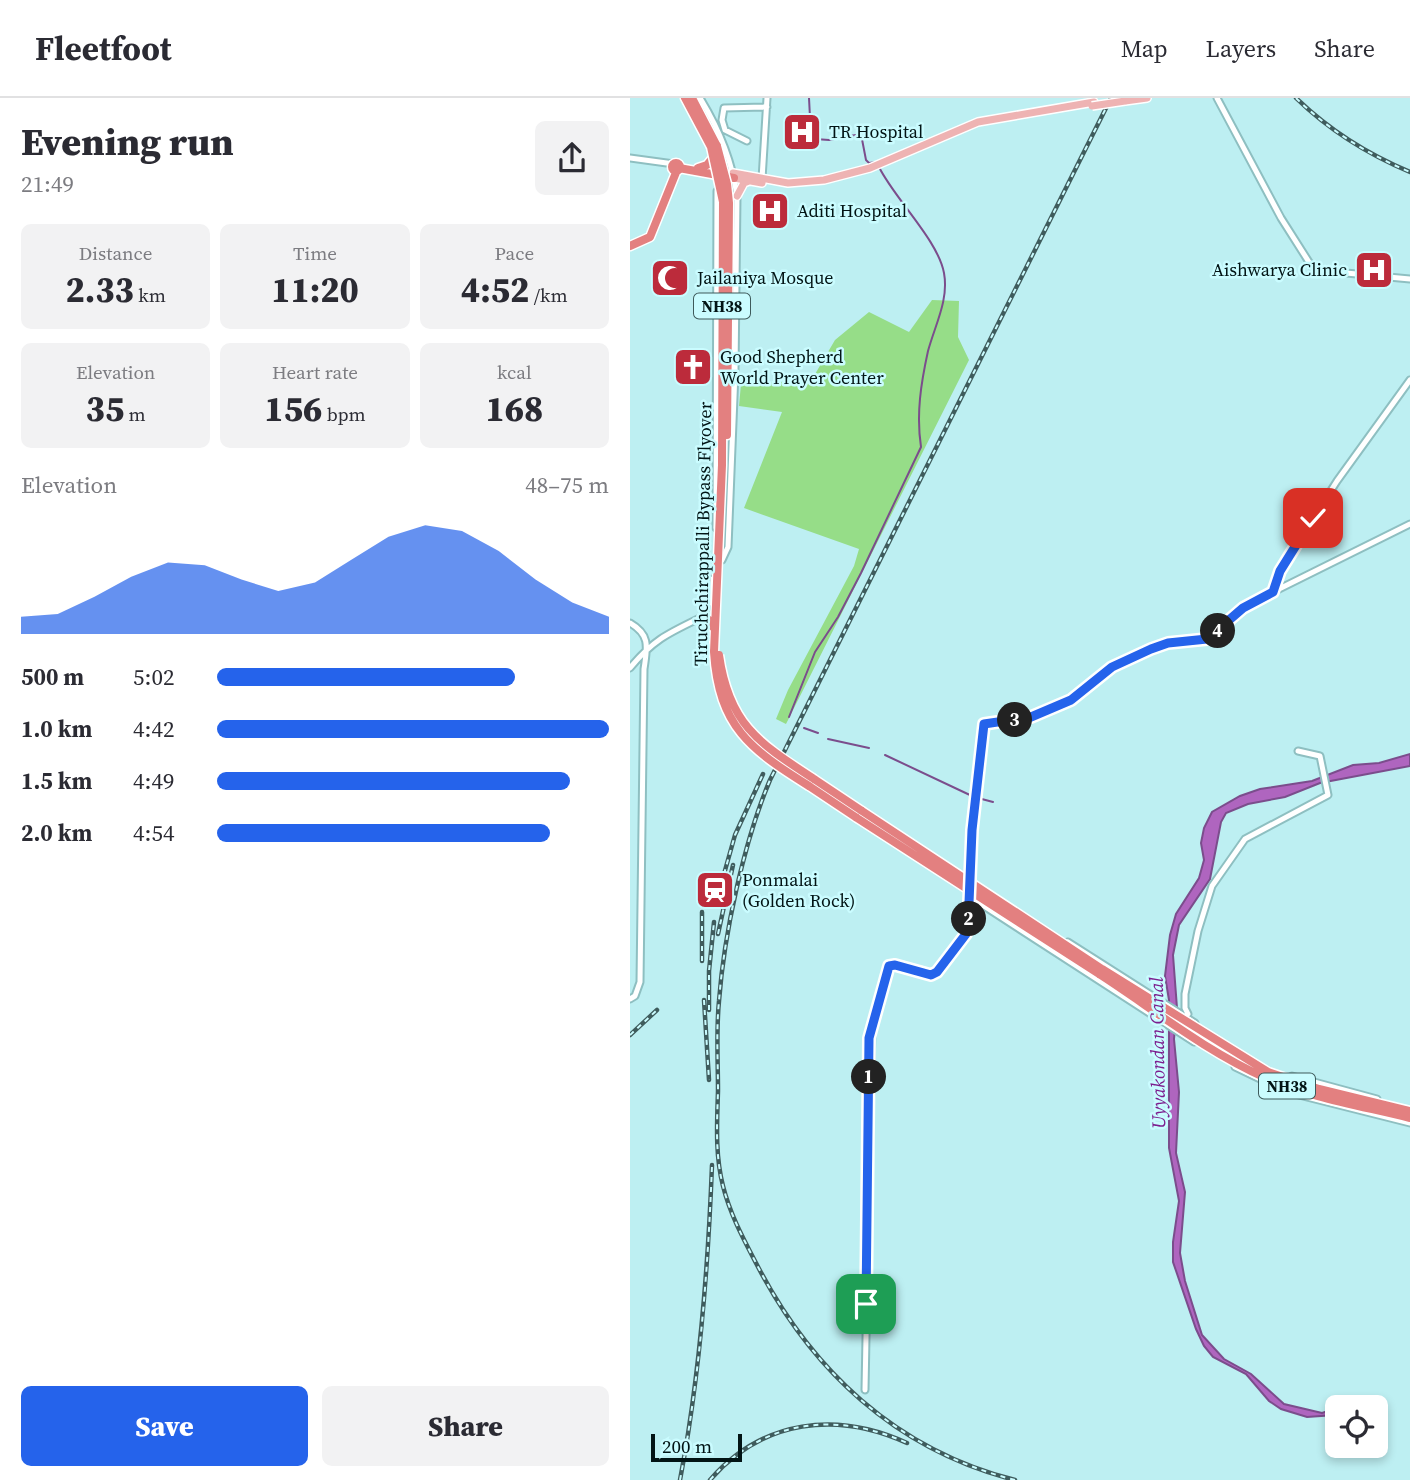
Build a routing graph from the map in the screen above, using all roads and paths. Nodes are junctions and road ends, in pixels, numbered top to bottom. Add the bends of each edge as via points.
1 (683, 98) edge
2 (692, 98) edge
3 (700, 98) edge
4 (767, 98) edge
5 (1147, 98) edge
6 (1217, 98) edge
7 (1123, 100) edge
8 (767, 107) junction
9 (747, 141) dead end
10 (714, 150) junction
11 (630, 159) edge
12 (681, 167) junction
13 (872, 169) junction
14 (713, 175) junction
15 (734, 175) junction
16 (762, 179) junction
17 (749, 181) junction
18 (737, 196) junction
19 (723, 201) junction
20 (630, 244) edge
21 (1410, 279) edge
22 (1410, 380) edge
23 (1410, 524) edge
24 (722, 560) junction
25 (1273, 592) junction
26 (702, 617) junction
27 (630, 623) edge
28 (715, 630) junction
29 (648, 646) junction
30 (717, 652) junction
31 (630, 668) edge
32 (1298, 751) dead end
33 (971, 879) junction
34 (970, 897) junction
35 (1114, 977) junction
36 (630, 999) edge
37 (1179, 1022) junction
38 (1204, 1028) junction
39 (1410, 1109) edge
40 (1410, 1121) edge
41 (865, 1390) dead end

1 - 10 highway, Tiruchchirappalli Bypass Flyover / NH38
2 - 10 highway, Tiruchchirappalli Bypass Flyover / NH38
3 - 10 street
4 - 8 street
5 - 7 main road
6 - 21 street via 1280,218 1314,271
7 - 13 main road, bridge via 979,125
8 - 9 street via 723,108 725,130
8 - 16 street
10 - 12 highway via 706,165
10 - 14 street
10 - 15 street
10 - 19 highway, Tiruchchirappalli Bypass Flyover / NH38, bridge
11 - 12 street
12 - 14 highway
12 - 20 highway via 650,237
13 - 16 main road via 803,183
13 - 17 main road via 850,178 797,186
14 - 15 highway
14 - 19 street
15 - 16 main road
15 - 17 main road
15 - 18 street
17 - 18 main road
18 - 19 street
18 - 24 street via 733,434 728,547
19 - 24 highway, Tiruchchirappalli Bypass Flyover / NH38 via 728,409
19 - 26 street via 716,533 712,597
19 - 28 highway, Tiruchchirappalli Bypass Flyover / NH38 via 722,465
22 - 25 street via 1337,481 1280,571
23 - 25 street
24 - 30 highway, Tiruchchirappalli Bypass Flyover / NH38
25 - 33 street via 1243,608 1207,639 1151,649 1112,667 1071,700 1031,717 984,724
26 - 28 highway
26 - 29 street
27 - 29 street via 644,633
28 - 30 highway, Tiruchchirappalli Bypass Flyover / NH38
29 - 31 street
29 - 36 street via 640,982
30 - 35 highway, Tiruchchirappalli Bypass Flyover / NH38, bridge via 734,710 775,754 1100,972
32 - 38 street via 1320,756 1328,795 1245,839 1212,886 1185,994 1186,1012
33 - 34 street
33 - 35 street
34 - 37 street via 1166,1026
34 - 41 street via 966,934 937,972 931,975 889,966 872,1023
35 - 37 highway, NH38
35 - 37 street via 1165,1002
37 - 38 street
37 - 39 highway, NH38 via 1268,1072 1319,1089
37 - 40 highway, NH38 via 1214,1050 1267,1079
38 - 39 street via 1269,1068

